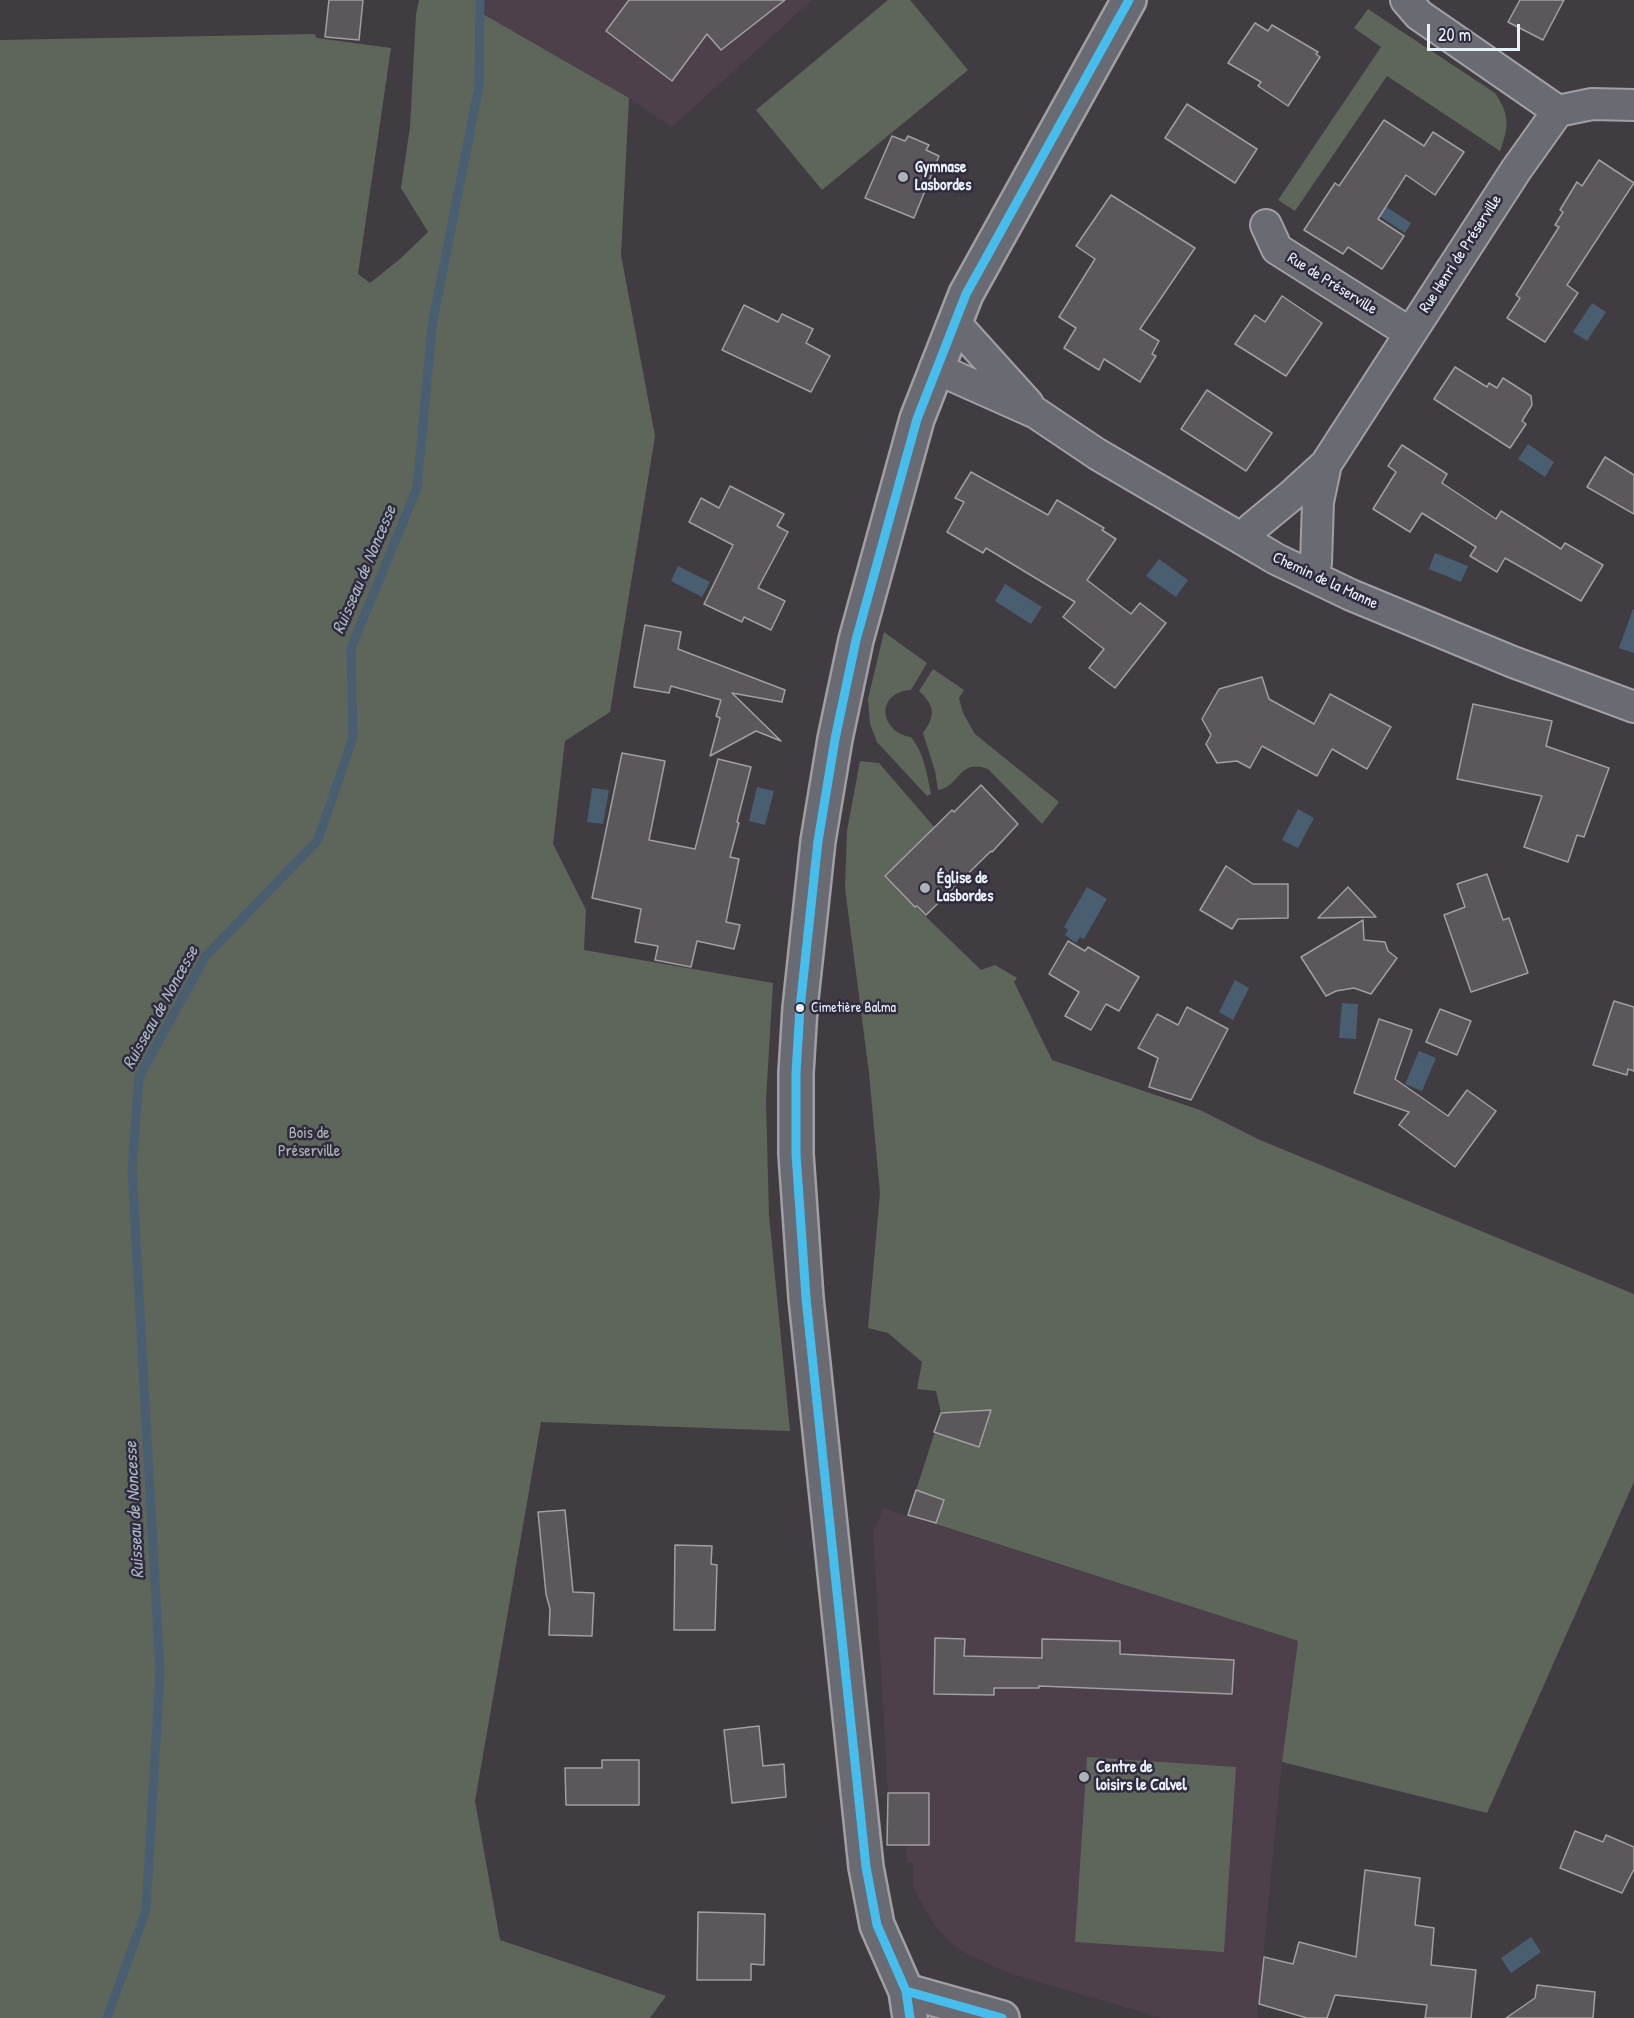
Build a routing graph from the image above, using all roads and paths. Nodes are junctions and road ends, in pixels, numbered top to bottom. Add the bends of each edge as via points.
1 (1129, 0) edge
2 (1406, 0) edge
3 (1634, 105) edge
4 (1558, 111) junction
5 (1266, 225) dead end
6 (954, 322) junction
7 (1410, 333) junction
8 (935, 368) junction
9 (1036, 413) junction
10 (1326, 464) junction
11 (1244, 540) junction
12 (1311, 576) junction
13 (1634, 707) edge
14 (908, 2004) edge
15 (1002, 2018) edge

1 - 6 street via 996,237
2 - 4 street via 1419,15
3 - 4 street via 1592,104
4 - 7 street, Rue Henri de Préserville
5 - 7 street, Rue de Préserville via 1277,249
6 - 8 street
6 - 9 street, Chemin de la Manne
7 - 10 street, Rue Henri de Préserville
8 - 9 street, Chemin de la Manne
8 - 14 street via 917,418 868,594 835,738 805,954 795,1106 800,1232 866,1867 877,1925
9 - 11 street, Chemin de la Manne via 1097,454
10 - 11 street, Rue Henri de Préserville via 1252,528
10 - 12 street, Rue Henri de Préserville via 1318,502 1317,562
11 - 12 street, Chemin de la Manne
12 - 13 street, Chemin de la Manne via 1513,662
14 - 15 street

